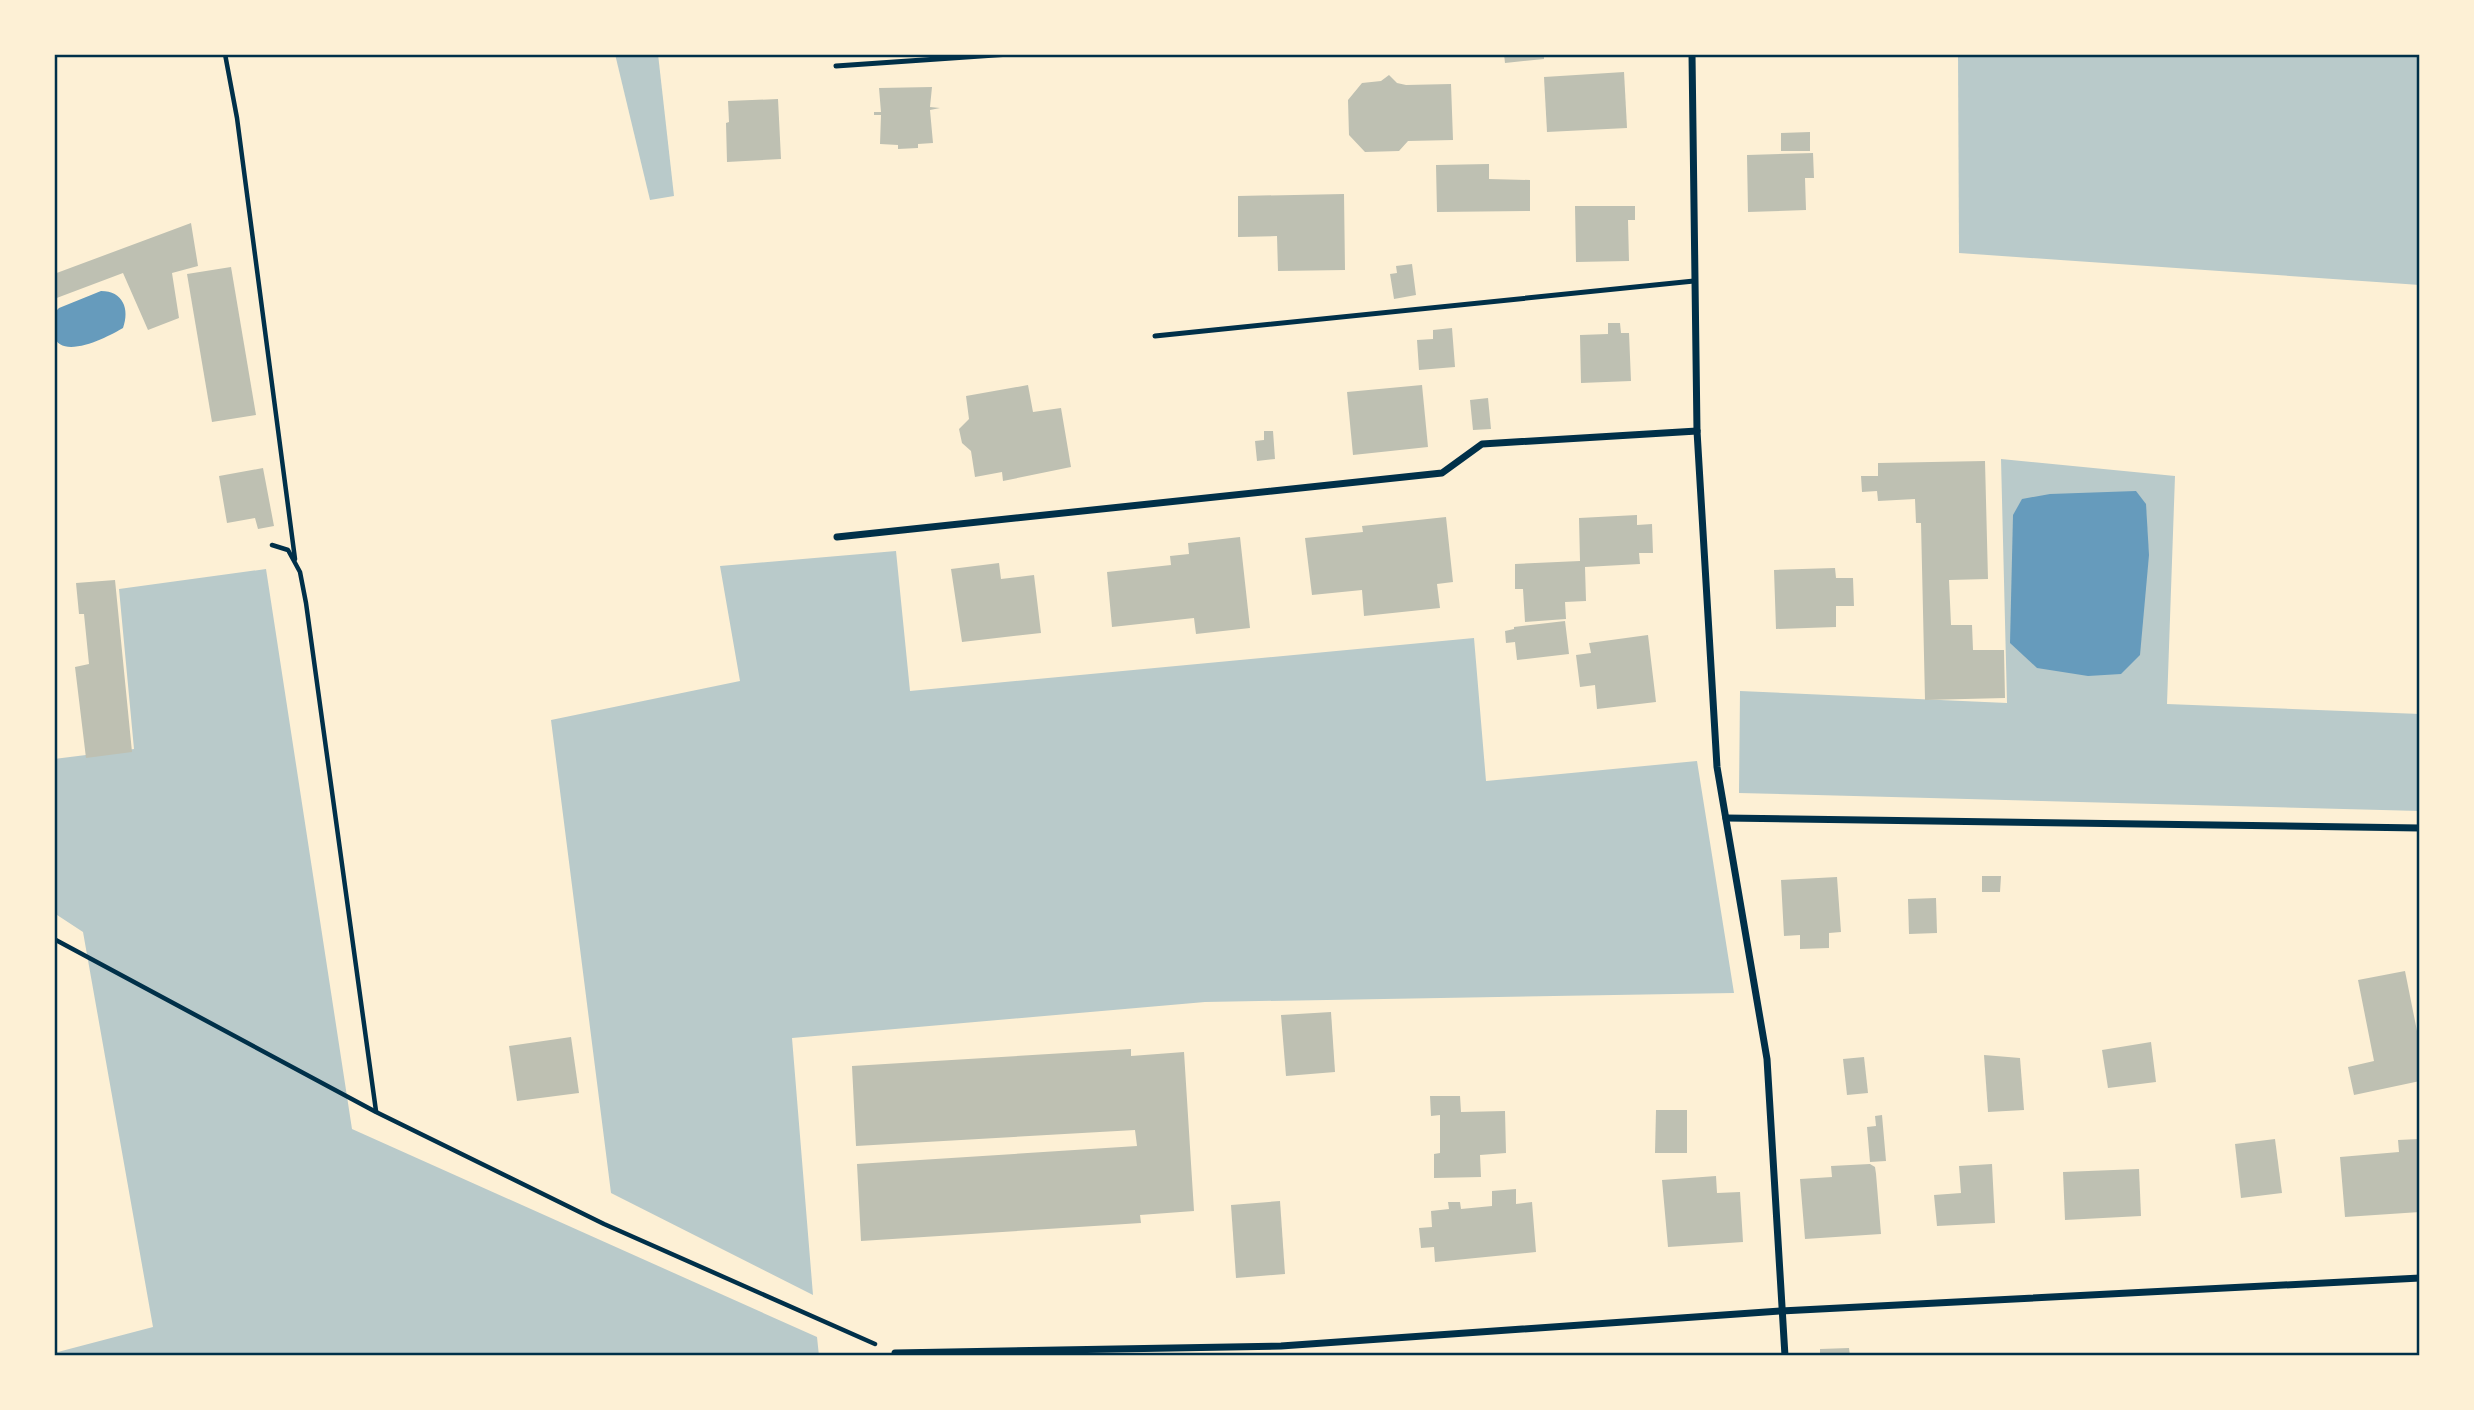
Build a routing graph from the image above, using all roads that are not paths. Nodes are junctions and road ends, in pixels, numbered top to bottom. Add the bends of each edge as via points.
1 (1010, 54) edge
2 (1692, 54) edge
3 (836, 66) dead end
4 (1694, 281) junction
5 (1155, 336) dead end
6 (1697, 431) junction
7 (837, 537) dead end
8 (1726, 818) junction
9 (2420, 828) edge
10 (2420, 1279) edge
11 (1781, 1311) junction
12 (894, 1354) edge
13 (1785, 1356) edge

1 - 3 lane
2 - 4 street
4 - 5 lane
4 - 6 street
6 - 7 street via 1482,444 1442,473
6 - 8 street via 1717,768
8 - 9 street
8 - 11 street via 1767,1059
10 - 11 street
11 - 12 street via 1280,1346
11 - 13 street

